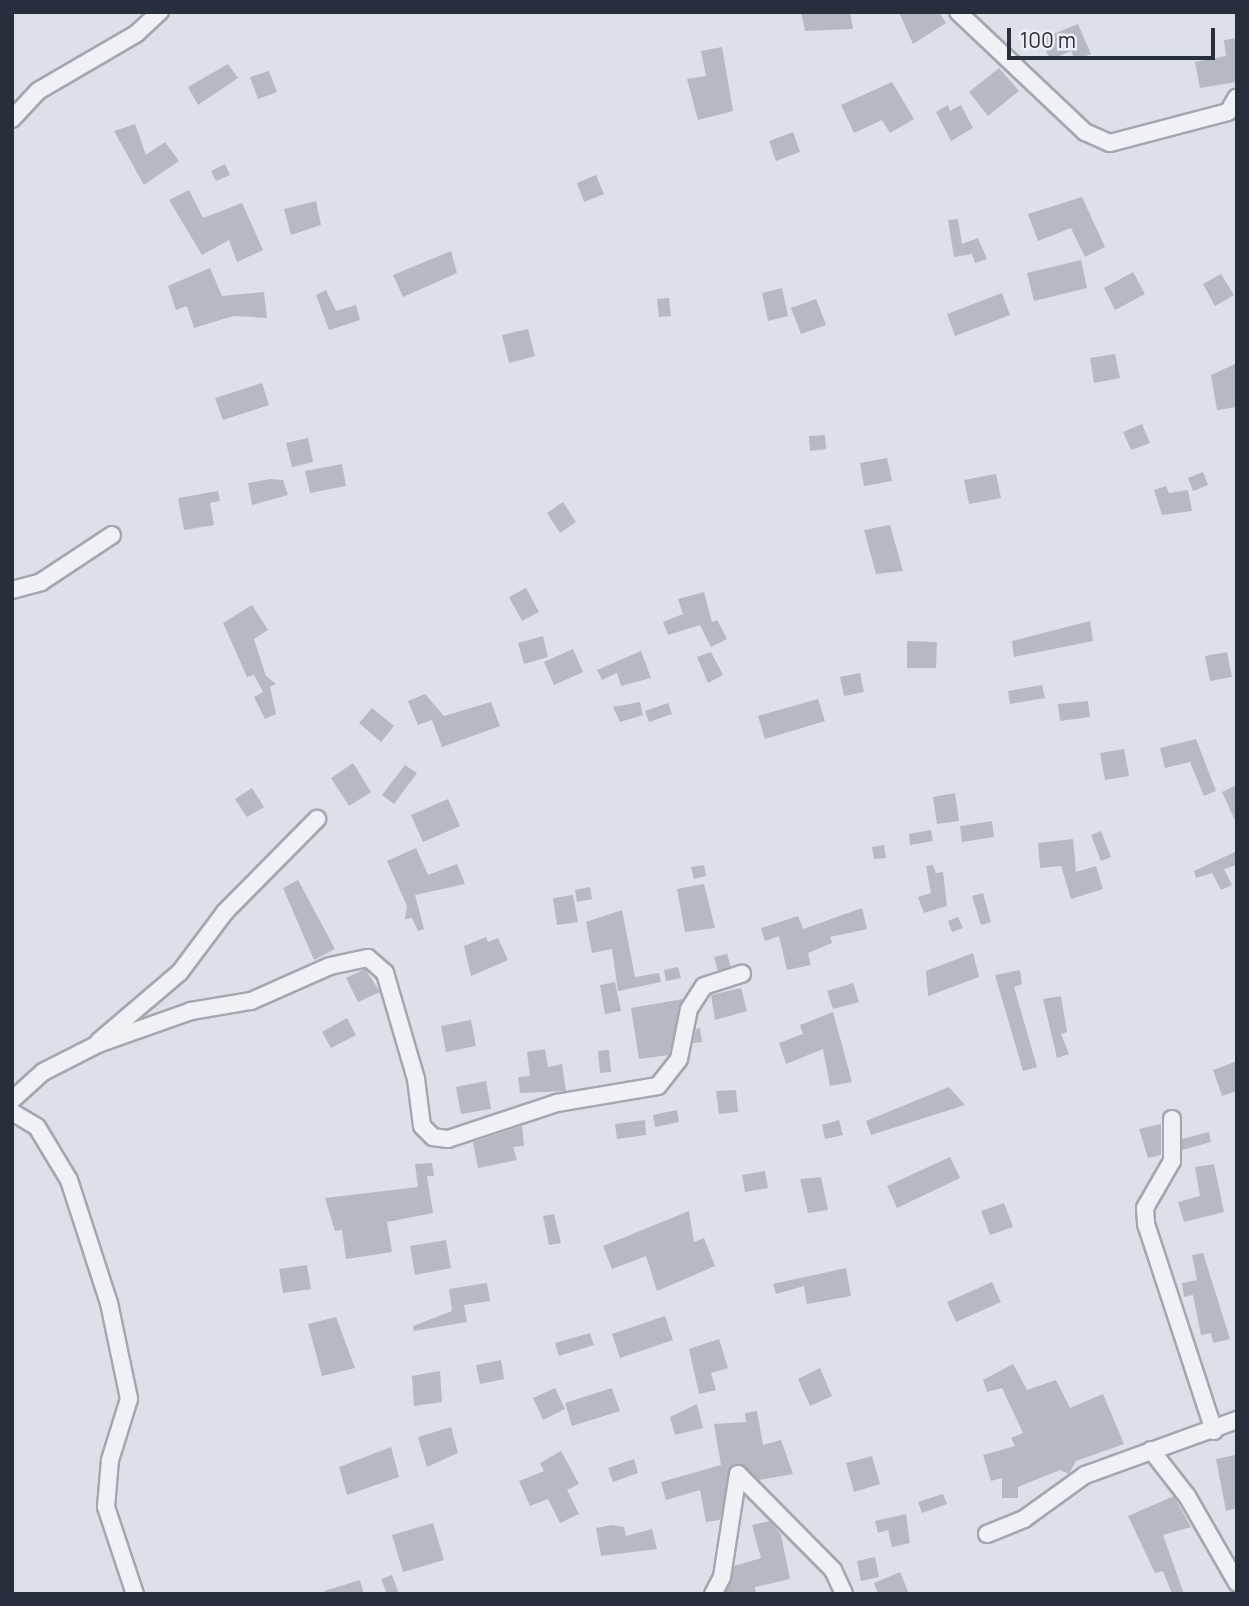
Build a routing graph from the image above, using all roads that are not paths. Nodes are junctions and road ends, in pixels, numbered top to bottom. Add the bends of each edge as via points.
1 (160, 12) edge
2 (958, 12) edge
3 (1237, 97) edge
4 (12, 119) edge
5 (112, 535) dead end
6 (12, 590) edge
7 (317, 819) dead end
8 (742, 974) dead end
9 (98, 1044) junction
10 (12, 1100) edge
11 (12, 1112) edge
12 (1172, 1119) dead end
13 (1237, 1420) edge
14 (1214, 1431) junction
15 (1151, 1450) junction
16 (987, 1534) dead end
17 (1237, 1583) edge
18 (135, 1594) edge
19 (713, 1594) edge
20 (844, 1594) edge

1 - 4 street via 136,34 38,91
2 - 3 street via 1085,132 1110,143 1228,112
5 - 6 street via 41,582
7 - 9 street via 226,912 180,972
8 - 9 street via 704,986 688,1009 679,1059 658,1086 557,1104 448,1139 433,1137 422,1126 416,1079 385,973 368,958 330,966 251,1001 191,1011
9 - 10 street via 43,1072
11 - 18 street via 37,1127 69,1180 109,1303 129,1399 110,1460 106,1507
12 - 14 street via 1172,1161 1145,1208 1146,1224
13 - 14 street
14 - 15 street
15 - 16 street via 1085,1475 1024,1518
15 - 17 street via 1187,1496
19 - 20 street via 722,1577 738,1474 833,1570

